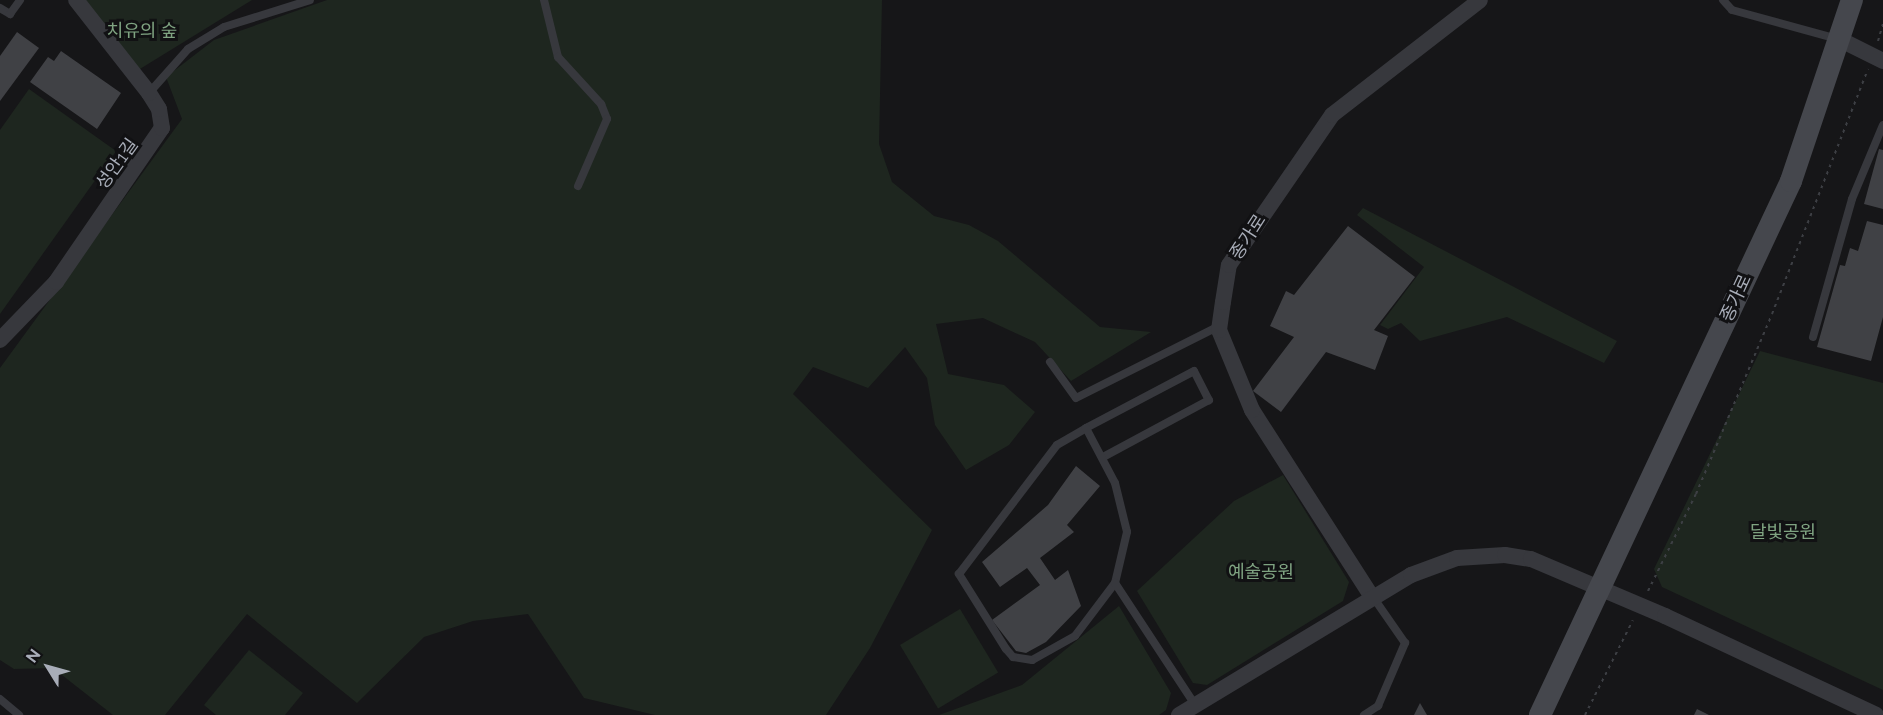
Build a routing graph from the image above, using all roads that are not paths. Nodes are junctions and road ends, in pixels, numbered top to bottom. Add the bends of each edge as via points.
1 (20, 0) edge
2 (76, 0) edge
3 (310, 0) edge
4 (544, 0) edge
5 (1480, 0) edge
6 (1723, 0) edge
7 (1852, 0) edge
8 (0, 8) edge
9 (1839, 39) junction
10 (1878, 60) edge
11 (149, 93) junction
12 (1883, 125) edge
13 (578, 186) dead end
14 (1220, 326) junction
15 (1813, 337) dead end
16 (0, 340) edge
17 (1050, 362) dead end
18 (1086, 428) junction
19 (1103, 457) junction
20 (1115, 583) junction
21 (1597, 587) junction
22 (1372, 597) junction
23 (0, 699) edge
24 (1196, 705) junction
25 (19, 715) edge
26 (1179, 715) edge
27 (1364, 715) edge
28 (1540, 715) edge
29 (1876, 715) edge

1 - 8 lane via 10,15
2 - 11 street, 성안1길
3 - 11 lane via 224,27 188,48
4 - 13 lane via 558,57 601,105 607,120
5 - 14 street, 종가로 via 1332,116 1230,265
6 - 9 lane via 1732,10
7 - 9 main road, 종가로
9 - 10 street
9 - 21 main road, 종가로 via 1791,181
11 - 16 street, 성안1길 via 159,109 159,137 56,282
12 - 15 lane via 1852,200
14 - 17 lane via 1076,398
14 - 22 street via 1252,410
18 - 19 lane
18 - 19 lane via 1194,371 1209,400
18 - 20 lane via 1057,445 959,574 1006,649 1013,657 1032,660 1075,636
19 - 20 lane via 1127,532
20 - 24 lane
21 - 22 street via 1531,559 1481,556 1436,563
21 - 28 main road, 종가로
21 - 29 street
22 - 24 street
22 - 27 lane via 1404,643 1378,706
23 - 25 lane
24 - 26 street

